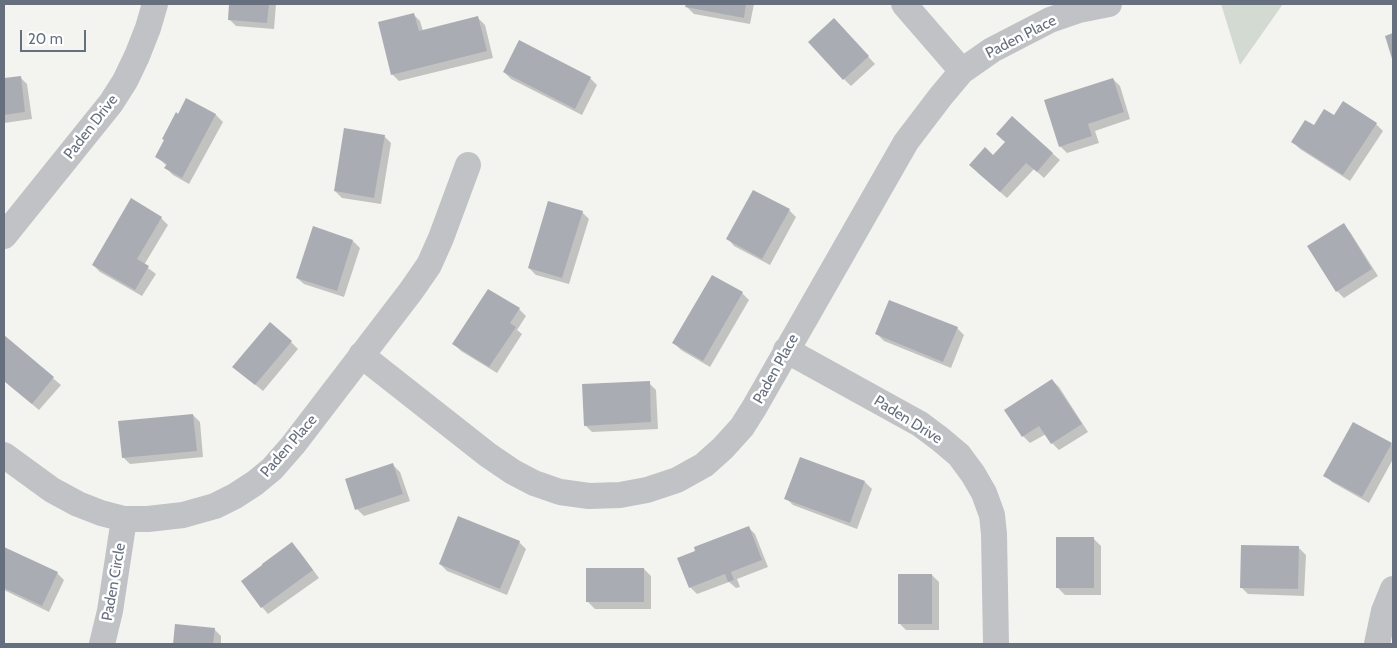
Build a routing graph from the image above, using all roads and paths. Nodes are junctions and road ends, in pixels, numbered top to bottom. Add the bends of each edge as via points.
1 (155, 4) edge
2 (904, 4) edge
3 (1109, 4) edge
4 (962, 71) junction
5 (468, 165) dead end
6 (4, 234) edge
7 (786, 350) junction
8 (361, 355) junction
9 (4, 455) edge
10 (124, 519) junction
11 (1393, 589) edge
12 (102, 644) edge
13 (996, 644) edge
14 (1377, 644) edge

1 - 6 street, Paden Drive via 137,56 116,96
2 - 4 street
3 - 4 street, Paden Place via 1050,20 992,50
4 - 7 street, Paden Place via 906,142
5 - 8 street, Paden Place via 429,265
7 - 8 street, Paden Place via 742,427 704,465 677,480 647,490 604,496 560,492 513,472
7 - 13 street, Paden Drive via 920,424 959,456 973,474 992,515
8 - 10 street, Paden Place via 293,445 255,484 214,506 183,515
9 - 10 street, Paden Place via 52,490 78,504
10 - 12 street, Paden Circle via 112,602
11 - 14 street

